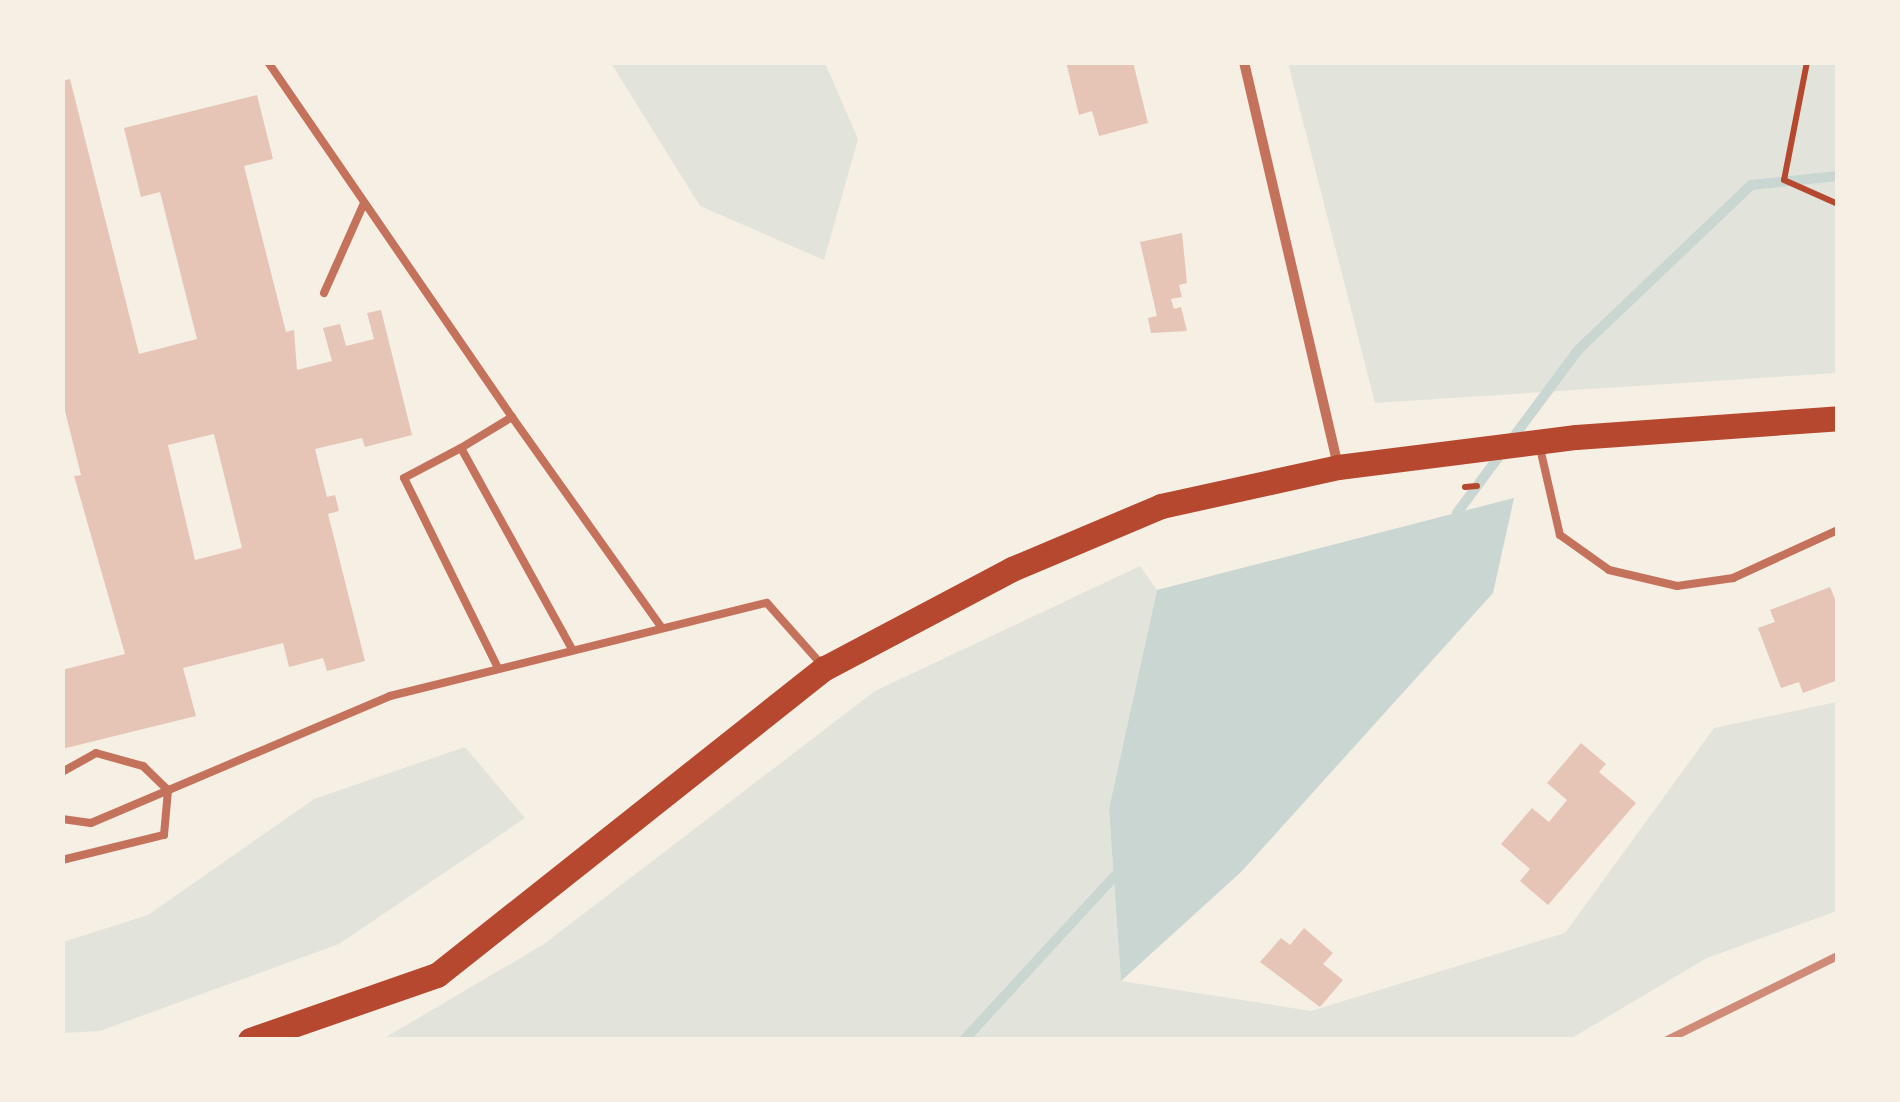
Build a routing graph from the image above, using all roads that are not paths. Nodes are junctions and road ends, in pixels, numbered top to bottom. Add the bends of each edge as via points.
1 (268, 62) edge
2 (1244, 62) edge
3 (364, 203) junction
4 (324, 293) dead end
5 (1838, 405) edge
6 (512, 417) junction
7 (1838, 418) edge
8 (1736, 426) junction
9 (1539, 444) junction
10 (462, 448) junction
11 (1338, 467) junction
12 (1838, 530) edge
13 (661, 626) junction
14 (572, 649) junction
15 (498, 668) junction
16 (825, 668) junction
17 (62, 772) edge
18 (168, 790) junction
19 (62, 819) edge
20 (62, 860) edge
21 (250, 1040) edge

1 - 3 lane
2 - 11 street
3 - 4 lane
3 - 6 lane
5 - 8 main road
6 - 10 lane
6 - 13 lane
7 - 8 main road
8 - 9 main road
9 - 11 main road
9 - 12 lane via 1560,535 1609,570 1677,586 1733,578
10 - 14 lane
10 - 15 lane via 404,478
11 - 16 main road via 1161,506 1012,570
13 - 14 lane
13 - 16 lane via 767,603
14 - 15 lane
15 - 18 lane via 390,696
16 - 21 main road via 438,975
17 - 18 lane via 96,753 143,766
18 - 19 lane via 91,822
18 - 20 lane via 164,835

